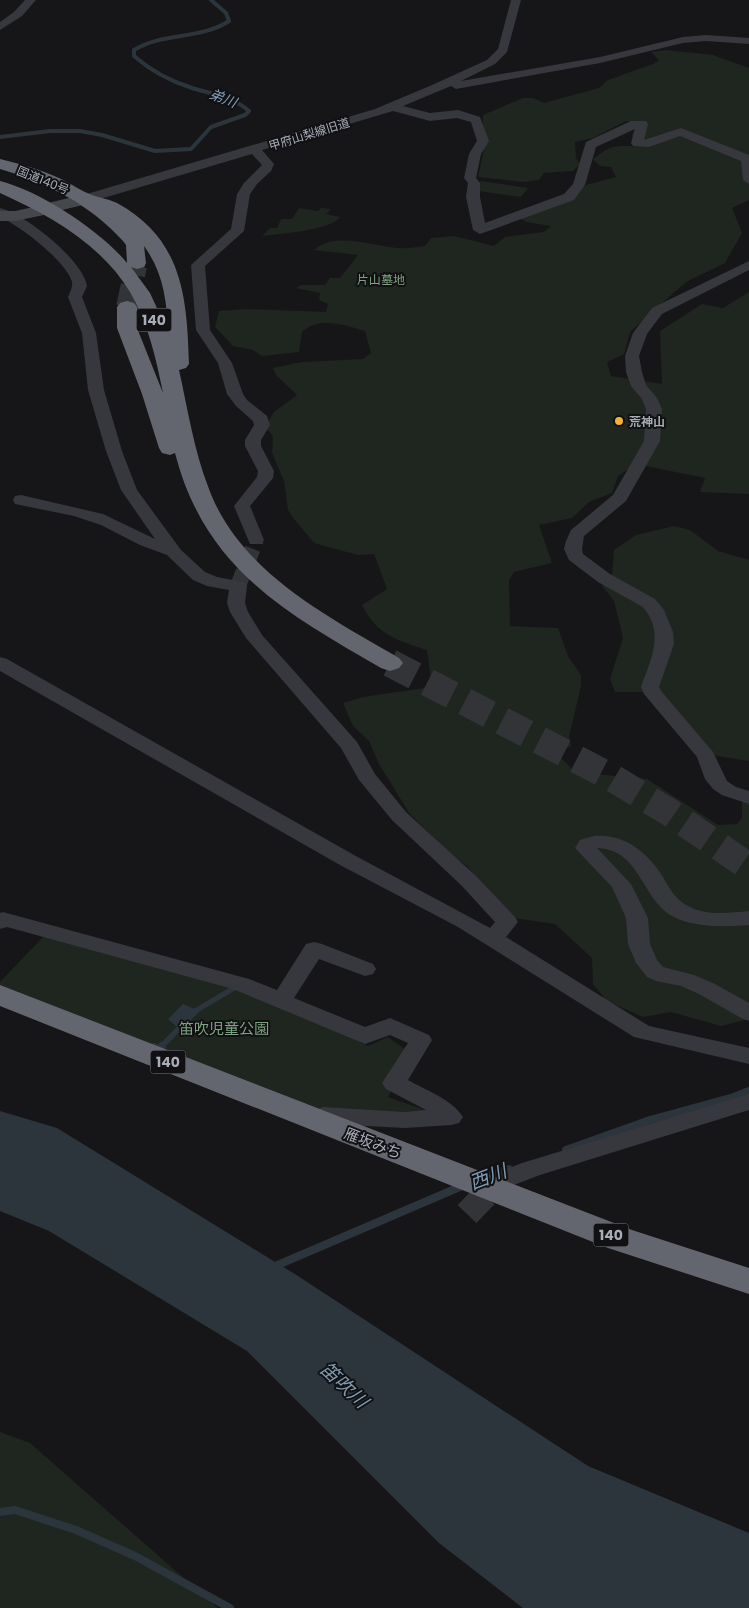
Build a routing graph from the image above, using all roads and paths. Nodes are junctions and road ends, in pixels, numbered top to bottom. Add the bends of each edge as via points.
1 (31, 0) edge
2 (516, 0) edge
3 (0, 27) edge
4 (749, 41) edge
5 (436, 88) junction
6 (393, 107) junction
7 (256, 150) junction
8 (0, 164) edge
9 (749, 180) edge
10 (0, 186) edge
11 (85, 198) junction
12 (3, 215) edge
13 (137, 263) tunnel mouth
14 (749, 265) edge
15 (127, 307) tunnel mouth
16 (197, 489) junction
17 (21, 500) dead end
18 (211, 521) junction
19 (256, 540) dead end
20 (173, 551) junction
21 (0, 663) edge
22 (390, 663) tunnel mouth
23 (749, 798) edge
24 (749, 918) edge
25 (0, 922) edge
26 (493, 938) junction
27 (365, 969) dead end
28 (0, 995) edge
29 (282, 1000) junction
30 (749, 1013) edge
31 (749, 1056) edge
32 (749, 1102) edge
33 (325, 1124) junction
34 (487, 1182) junction
35 (749, 1281) edge

1 - 3 street
2 - 5 street, 甲府山梨線旧道 via 503,50 490,62
4 - 5 street via 683,40 561,68
5 - 6 street, 甲府山梨線旧道
6 - 7 street, 甲府山梨線旧道
6 - 9 street via 430,117 458,114 476,120 483,141 475,154 470,178 474,183 473,197 480,230 569,197 579,185 590,144 635,124 642,124 637,142 648,144 681,132 746,159
7 - 11 street, 甲府山梨線旧道
7 - 19 street via 268,164 267,168 248,186 242,199 237,231 198,265 198,284 203,330 225,363 235,394 261,419 262,425 253,446 266,471 265,478 242,506
8 - 11 highway, 国道140号 via 50,180
10 - 16 highway, 140 via 74,226 96,242 131,278 154,320 162,343
11 - 12 street, 甲府山梨線旧道 via 46,209
11 - 13 highway via 131,238
11 - 16 highway via 110,206 137,227 159,253 170,274 176,303 183,403
12 - 20 street via 34,232 79,280 80,287 75,297 89,333 95,385 116,458 129,490
14 - 23 street via 657,311 640,333 632,356 639,386 654,409 652,441 620,498 577,534 573,549 575,556 604,578 649,603 655,610 665,644 650,687 706,756 720,785
15 - 18 highway via 127,328 175,463
16 - 18 highway, 140
17 - 20 street via 94,516 153,546
18 - 22 highway, 140 via 242,559 283,596
20 - 26 street via 199,576 238,586 236,603 255,638 350,746 366,776 399,816 469,881 506,922
21 - 26 street via 347,860
24 - 30 street via 715,918 680,911 669,902 643,863 629,851 604,842 587,844 585,848 621,884 637,918 639,944 655,972 707,989
25 - 29 street via 3,918 241,984
26 - 31 street via 642,1032
27 - 29 street via 314,949
28 - 33 highway, 雁坂みち / 140
29 - 33 street via 364,1036 390,1026 421,1040 394,1083 450,1117 405,1120 323,1116
32 - 34 street
33 - 34 highway, 雁坂みち / 140
34 - 35 highway, 雁坂みち / 140 via 620,1239

